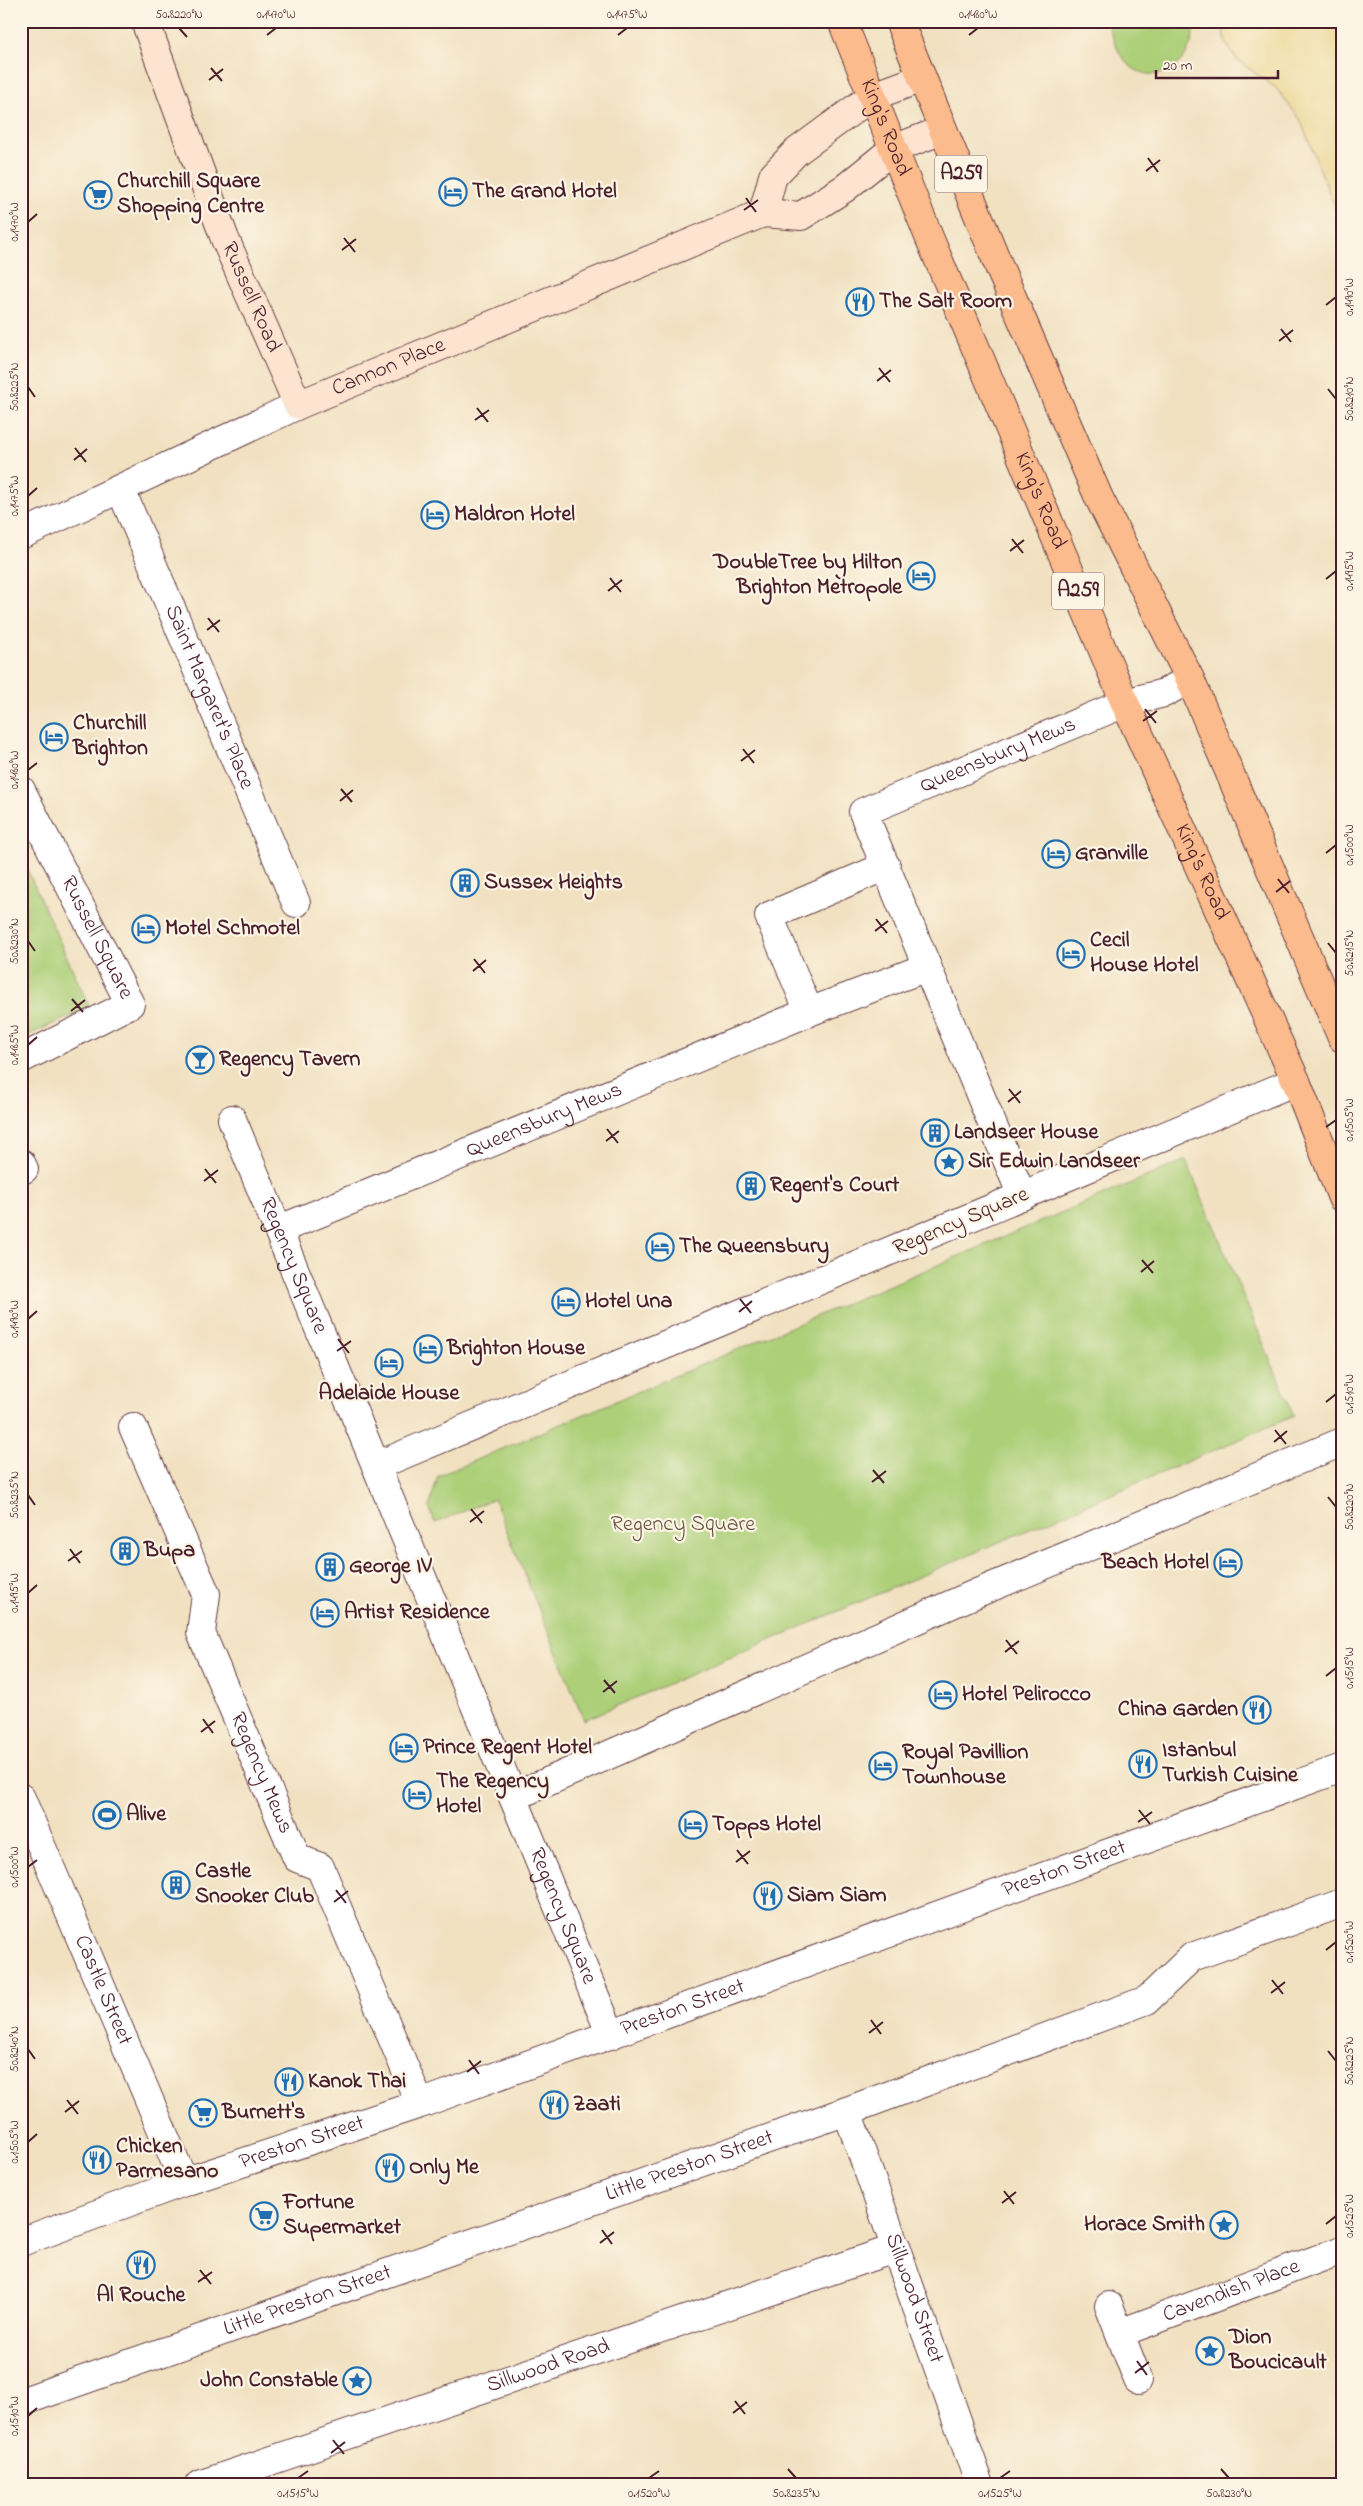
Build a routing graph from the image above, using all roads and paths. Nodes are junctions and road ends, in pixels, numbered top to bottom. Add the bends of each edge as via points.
1 (145, 21) edge
2 (842, 21) edge
3 (899, 21) edge
4 (922, 78) junction
5 (871, 97) junction
6 (943, 130) junction
7 (892, 149) junction
8 (763, 213) junction
9 (298, 405) junction
10 (121, 490) junction
11 (21, 535) edge
12 (1190, 679) junction
13 (1125, 703) junction
14 (21, 790) edge
15 (886, 866) junction
16 (296, 904) dead end
17 (927, 966) junction
18 (809, 1012) junction
19 (1342, 1038) edge
20 (21, 1059) edge
21 (1296, 1081) junction
22 (232, 1119) dead end
23 (1022, 1196) junction
24 (1342, 1198) edge
25 (278, 1230) junction
26 (133, 1427) dead end
27 (1342, 1442) edge
28 (376, 1466) junction
29 (1342, 1768) edge
30 (513, 1797) junction
31 (21, 1798) edge
32 (1342, 1903) edge
33 (611, 2035) junction
34 (420, 2104) junction
35 (847, 2111) junction
36 (184, 2182) junction
37 (21, 2242) edge
38 (897, 2248) junction
39 (1342, 2250) edge
40 (1109, 2306) dead end
41 (1120, 2333) junction
42 (1138, 2380) dead end
43 (21, 2402) edge
44 (199, 2485) edge
45 (980, 2485) edge

1 - 9 street, Russell Road via 225,239
2 - 5 main road, King's Road / A259
3 - 4 main road, A259
4 - 5 street
4 - 6 main road, A259
5 - 7 main road, King's Road / A259
5 - 8 street via 796,152 774,176
6 - 7 street, Cannon Place
6 - 12 main road, A259 via 1099,498
7 - 8 street, Cannon Place via 845,188 801,216
7 - 13 main road, King's Road / A259
8 - 9 street, Cannon Place
9 - 10 street, Cannon Place
10 - 11 street, Cannon Place
10 - 16 street, Saint Margaret's Place
12 - 13 street, Queensbury Mews via 1164,693
12 - 19 main road, A259
13 - 15 street, Queensbury Mews via 863,812
13 - 21 main road, King's Road / A259
14 - 20 street, Russell Square via 130,1004
15 - 17 street, Queensbury Mews
15 - 18 street via 769,916
17 - 18 street, Queensbury Mews
17 - 23 street, Queensbury Mews
18 - 25 street, Queensbury Mews
21 - 23 street, Regency Square
21 - 24 main road, King's Road / A259
22 - 25 street, Regency Square
23 - 28 street, Regency Square
25 - 28 street, Regency Square
26 - 34 street, Regency Mews via 206,1594 201,1633 297,1858 320,1867
27 - 30 street via 977,1593
28 - 30 street, Regency Square
29 - 33 street, Preston Street
30 - 33 street, Regency Square
31 - 36 street, Castle Street
32 - 35 street, Little Preston Street via 1192,1957 1147,2000
33 - 34 street, Preston Street
34 - 36 street, Preston Street
35 - 38 street, Sillwood Street
35 - 43 street, Little Preston Street
36 - 37 street, Preston Street
38 - 44 street, Sillwood Road
38 - 45 street, Sillwood Street
39 - 41 street, Cavendish Place
40 - 41 street
41 - 42 street

